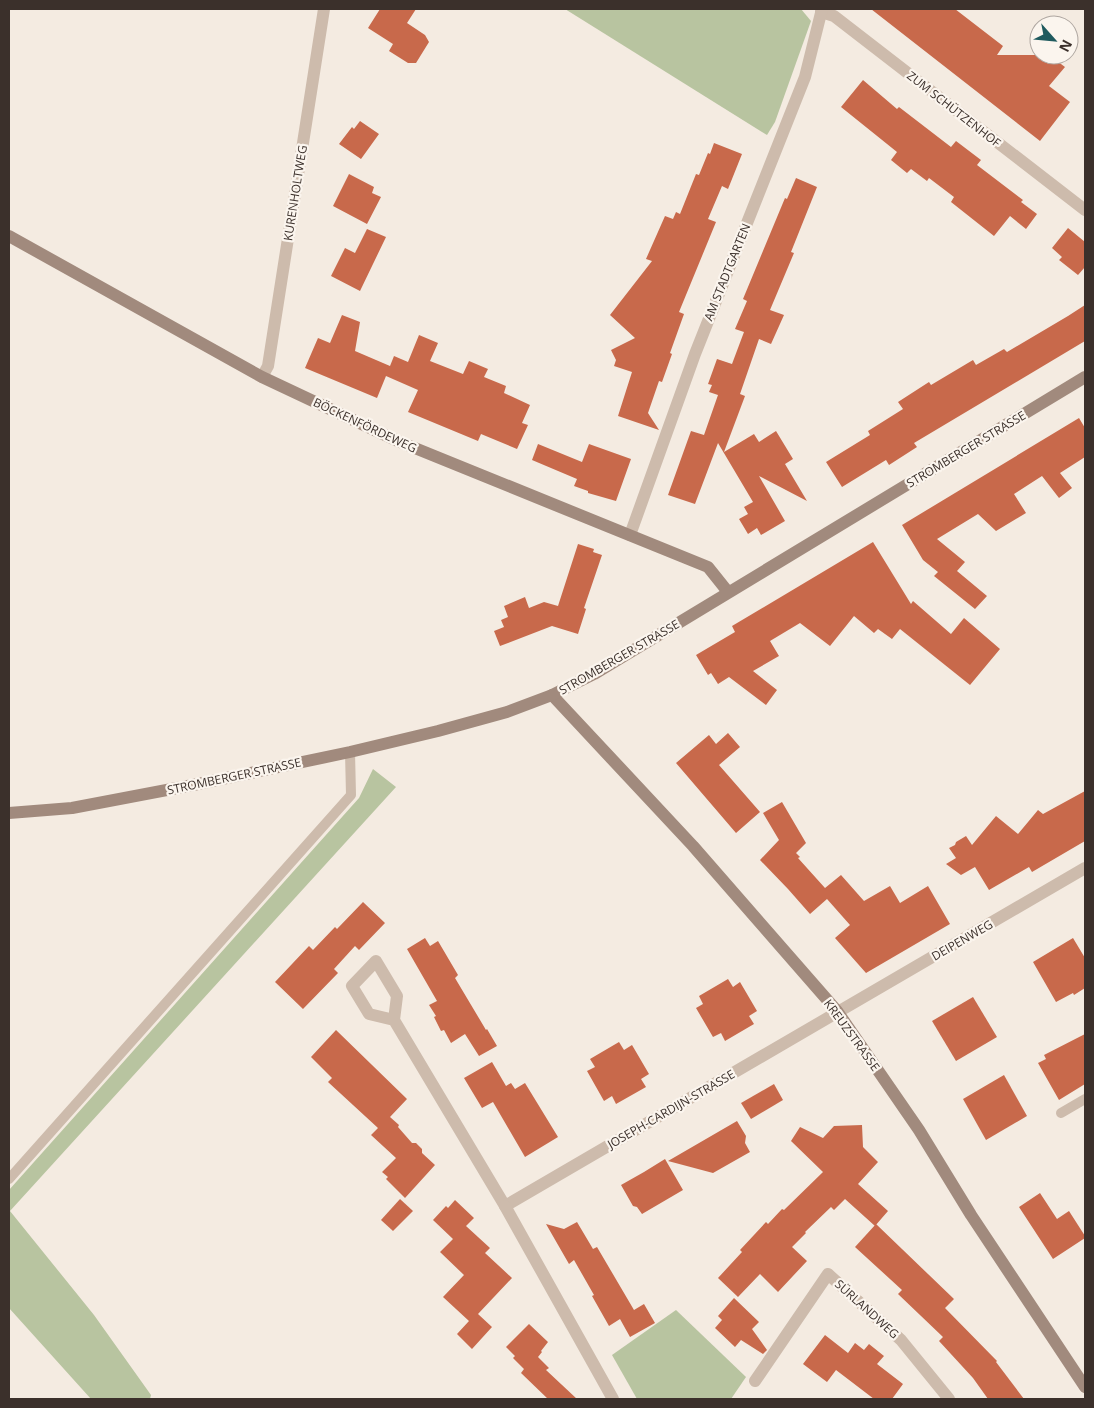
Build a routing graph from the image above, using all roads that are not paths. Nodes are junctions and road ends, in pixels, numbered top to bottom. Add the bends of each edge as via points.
1 (324, 9) edge
2 (821, 10) edge
3 (1085, 210) edge
4 (9, 236) edge
5 (262, 377) junction
6 (1085, 377) edge
7 (630, 536) junction
8 (728, 592) junction
9 (552, 695) junction
10 (350, 752) junction
11 (9, 813) edge
12 (1085, 868) edge
13 (837, 1011) junction
14 (394, 1020) dead end
15 (1085, 1098) edge
16 (1062, 1113) dead end
17 (9, 1179) edge
18 (505, 1206) junction
19 (755, 1381) dead end
20 (1085, 1387) edge
21 (613, 1399) edge
22 (949, 1399) edge

1 - 5 street, KURENHOLTWEG via 268,366
2 - 3 street, ZUM SCHÜTZENHOF via 834,16
2 - 7 street, AM STADTGARTEN via 805,77 695,354
4 - 5 street, BÖCKENFÖRDEWEG
5 - 7 street, BÖCKENFÖRDEWEG via 400,442
6 - 8 street, STROMBERGER STRASSE
7 - 8 street, BÖCKENFÖRDEWEG via 708,567
8 - 9 street, STROMBERGER STRASSE via 594,674
9 - 10 street, STROMBERGER STRASSE via 508,712
9 - 13 street, KREUZSTRASSE via 693,846
10 - 11 street, STROMBERGER STRASSE via 72,808
10 - 17 lane via 351,795
12 - 13 street, DEIPENWEG
13 - 18 street, JOSEPH-CARDIJN-STRASSE
13 - 20 street, KREUZSTRASSE via 919,1130
14 - 18 street
15 - 16 lane
18 - 21 street
19 - 22 street, SÜRLANDWEG via 828,1274 901,1340

